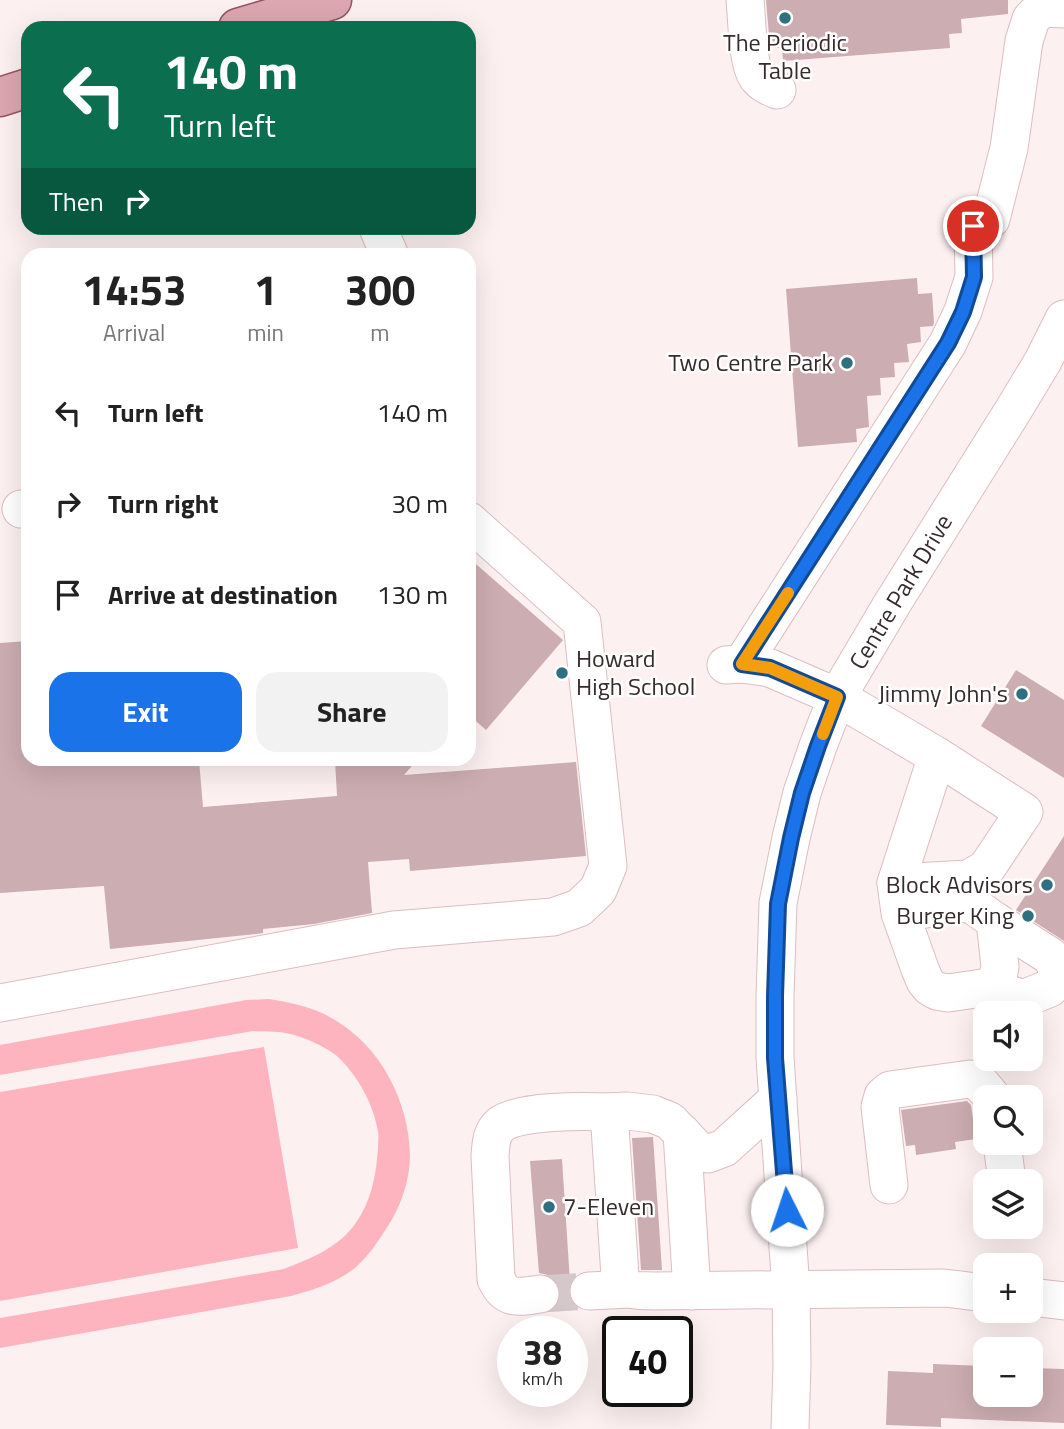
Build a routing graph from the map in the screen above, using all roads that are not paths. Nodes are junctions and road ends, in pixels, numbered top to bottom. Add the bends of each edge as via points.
1 (746, 0) edge
2 (1048, 6) edge
3 (312, 13) edge
4 (272, 21) edge
5 (21, 90) edge
6 (777, 90) dead end
7 (0, 96) edge
8 (1064, 319) edge
9 (476, 527) edge
10 (837, 697) junction
11 (937, 756) junction
12 (898, 898) junction
13 (995, 921) junction
14 (989, 986) junction
15 (0, 1003) edge
16 (982, 1085) edge
17 (778, 1099) junction
18 (609, 1112) junction
19 (682, 1133) junction
20 (889, 1185) dead end
21 (629, 1289) junction
22 (791, 1290) junction
23 (589, 1291) tunnel mouth
24 (692, 1291) junction
25 (973, 1292) edge
26 (540, 1294) tunnel mouth
27 (1043, 1298) edge
28 (1064, 1301) edge
29 (790, 1429) edge

1 - 6 street via 751,64 764,84
2 - 10 street via 1031,19 1024,41 1009,148 991,219 973,226 974,277 963,312 948,343 734,664 770,668
3 - 4 main road
5 - 7 main road
8 - 10 street, Centre Park Drive via 1043,361
9 - 15 street via 582,622 608,866 598,890 579,908 553,917 394,930
10 - 11 street
10 - 17 street, Centre Park Drive via 802,793 778,904
11 - 12 street
11 - 12 street via 1024,812 986,869 968,879
12 - 13 street via 965,903
12 - 14 street via 920,969 930,986 948,993
13 - 14 street via 1000,966 998,978
13 - 14 street via 1050,956 1057,978 1050,988 1023,999
16 - 20 street via 970,1079 890,1090 883,1096 880,1107
17 - 19 street via 724,1148 708,1154
17 - 22 street, Centre Park Drive
18 - 19 street via 653,1114
18 - 21 street via 620,1276
18 - 26 street via 524,1117 505,1122 491,1141 496,1279 508,1294
19 - 24 street
21 - 23 street
21 - 24 street
22 - 24 street
22 - 25 street
22 - 29 street, Centre Park Drive
27 - 28 street

